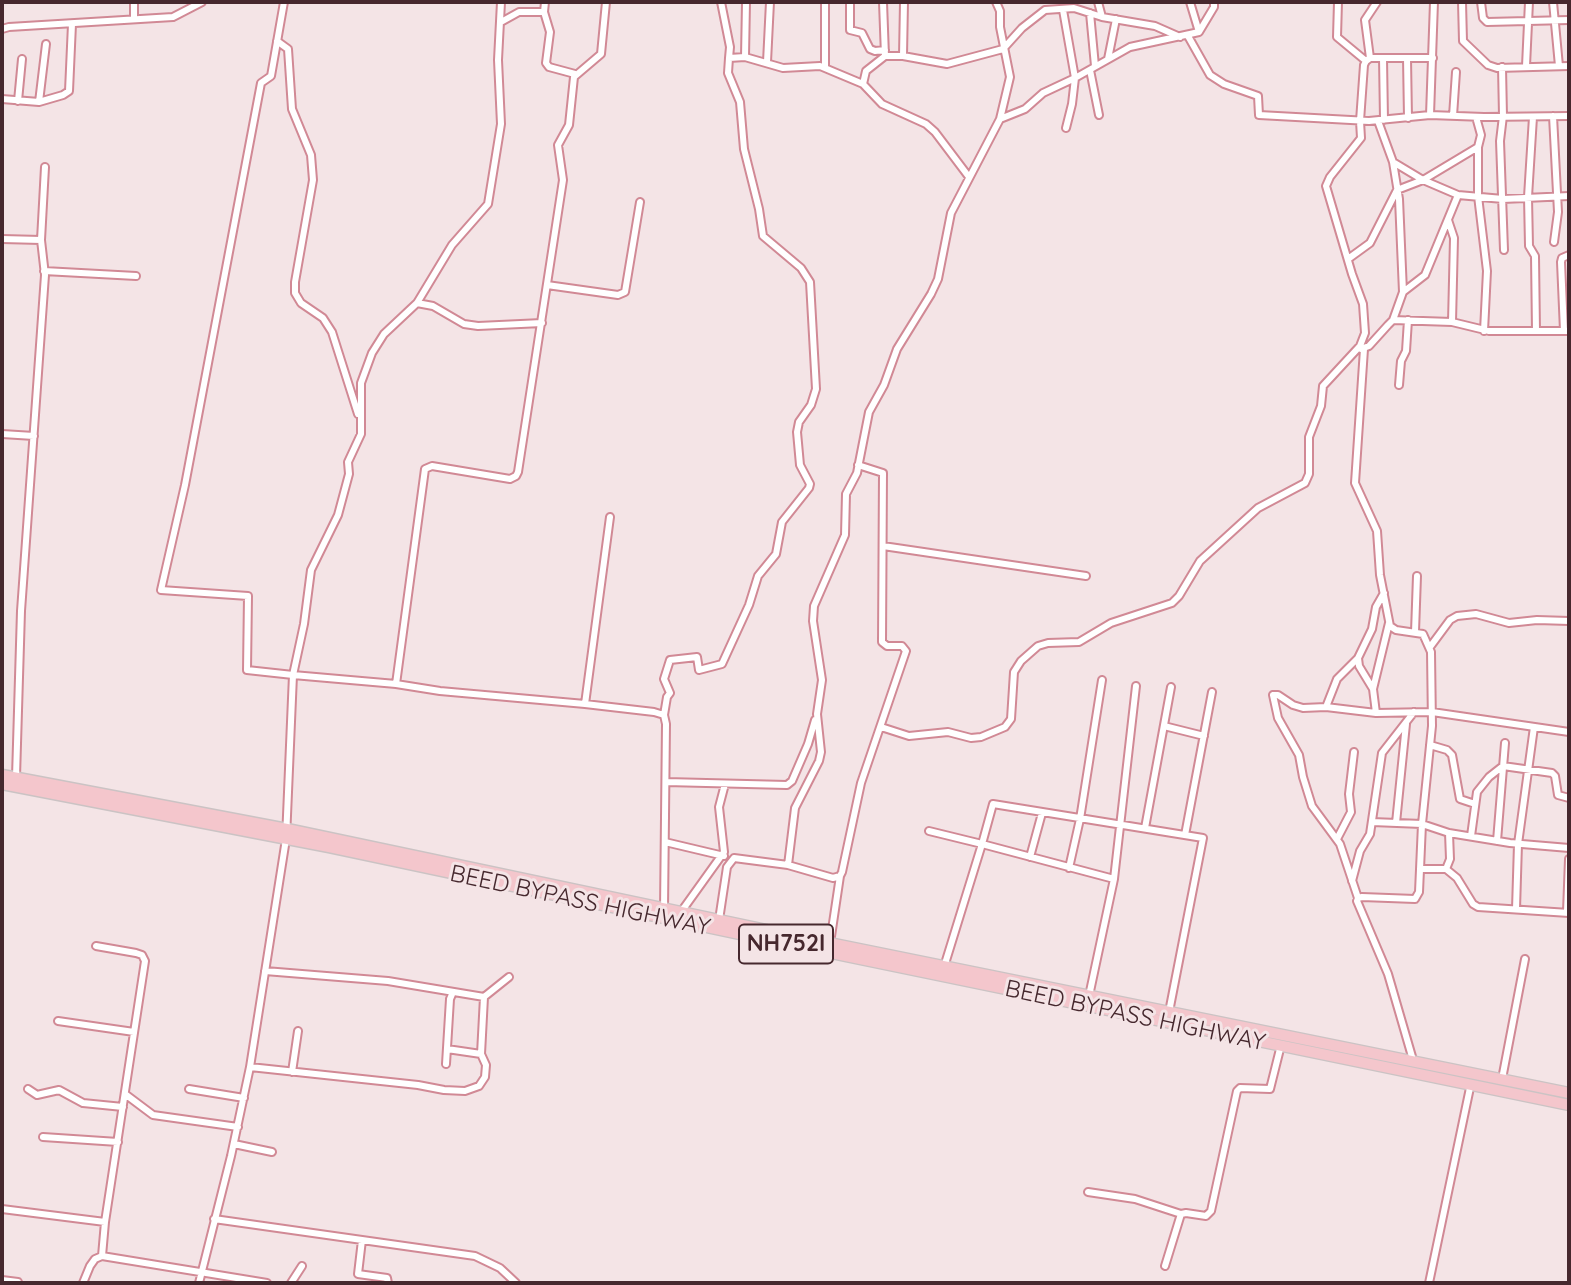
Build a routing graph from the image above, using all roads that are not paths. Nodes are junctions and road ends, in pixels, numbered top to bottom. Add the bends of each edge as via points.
1 (134, 2) edge
2 (202, 2) edge
3 (284, 2) edge
4 (501, 2) edge
5 (524, 2) edge
6 (545, 2) edge
7 (606, 2) edge
8 (721, 2) edge
9 (746, 2) edge
10 (769, 2) edge
11 (825, 2) edge
12 (850, 2) edge
13 (883, 2) edge
14 (904, 2) edge
15 (996, 2) edge
16 (1045, 2) edge
17 (1098, 2) edge
18 (1190, 2) edge
19 (1214, 2) edge
20 (1338, 2) edge
21 (1377, 2) edge
22 (1434, 2) edge
23 (1462, 2) edge
24 (1481, 2) edge
25 (1529, 2) edge
26 (1553, 2) edge
27 (1071, 5) edge
28 (1045, 10) junction
29 (1063, 10) junction
30 (523, 11) junction
31 (544, 12) junction
32 (1090, 13) junction
33 (1102, 17) junction
34 (134, 19) junction
35 (1116, 19) junction
36 (1569, 20) edge
37 (1555, 21) junction
38 (500, 22) junction
39 (1528, 22) junction
40 (72, 24) junction
41 (2, 29) edge
42 (1199, 32) junction
43 (1184, 36) junction
44 (277, 41) junction
45 (46, 44) dead end
46 (1003, 49) junction
47 (885, 53) junction
48 (903, 56) junction
49 (745, 57) junction
50 (729, 58) junction
51 (1383, 58) junction
52 (1407, 58) junction
53 (1433, 58) junction
54 (22, 59) dead end
55 (1368, 59) junction
56 (1108, 60) junction
57 (767, 62) junction
58 (1526, 66) junction
59 (1559, 66) junction
60 (1569, 66) edge
61 (1502, 67) junction
62 (825, 68) junction
63 (1093, 68) junction
64 (1456, 72) dead end
65 (575, 74) junction
66 (1075, 78) junction
67 (863, 84) junction
68 (2, 99) edge
69 (18, 100) junction
70 (39, 102) junction
71 (1099, 115) dead end
72 (1430, 115) junction
73 (1453, 116) junction
74 (1503, 116) junction
75 (1553, 116) junction
76 (1569, 116) edge
77 (1476, 117) junction
78 (1532, 117) junction
79 (1408, 118) junction
80 (1000, 119) junction
81 (1360, 121) junction
82 (1381, 121) junction
83 (1066, 128) dead end
84 (1478, 146) junction
85 (1393, 162) junction
86 (45, 167) dead end
87 (969, 177) junction
88 (1423, 180) junction
89 (1397, 190) junction
90 (1458, 195) junction
91 (1478, 196) junction
92 (1528, 197) junction
93 (1569, 197) edge
94 (1503, 199) junction
95 (1557, 199) junction
96 (640, 202) dead end
97 (1448, 220) junction
98 (2, 239) edge
99 (41, 240) junction
100 (1554, 242) dead end
101 (1504, 250) dead end
102 (1569, 255) edge
103 (1348, 259) junction
104 (44, 271) junction
105 (136, 276) dead end
106 (547, 285) junction
107 (1404, 292) junction
108 (417, 303) junction
109 (1393, 320) junction
110 (1408, 320) junction
111 (1452, 322) junction
112 (542, 323) junction
113 (1485, 331) junction
114 (1536, 331) junction
115 (1566, 331) edge
116 (1361, 349) junction
117 (1399, 384) dead end
118 (360, 419) junction
119 (2, 434) edge
120 (34, 436) junction
121 (858, 464) junction
122 (610, 517) dead end
123 (883, 547) junction
124 (1086, 576) dead end
125 (1417, 576) dead end
126 (1384, 593) junction
127 (1390, 621) junction
128 (1569, 621) edge
129 (1415, 632) junction
130 (1430, 647) junction
131 (1358, 658) junction
132 (293, 675) junction
133 (1102, 680) dead end
134 (396, 684) junction
135 (1136, 686) dead end
136 (1171, 687) dead end
137 (1373, 689) junction
138 (1212, 692) dead end
139 (585, 704) junction
140 (1326, 707) junction
141 (1414, 712) junction
142 (1432, 712) junction
143 (1376, 713) junction
144 (817, 714) junction
145 (664, 715) junction
146 (1406, 723) junction
147 (1164, 726) junction
148 (881, 727) junction
149 (1534, 727) junction
150 (1568, 730) edge
151 (1204, 736) junction
152 (1505, 743) dead end
153 (1430, 745) junction
154 (1354, 752) dead end
155 (1503, 766) junction
156 (1528, 769) junction
157 (2, 775) edge
158 (16, 777) junction
159 (666, 782) junction
160 (2, 784) edge
161 (725, 784) junction
162 (1569, 798) edge
163 (1475, 804) junction
164 (1042, 813) junction
165 (1080, 819) junction
166 (1372, 822) junction
167 (1396, 823) junction
168 (1422, 824) junction
169 (1121, 826) junction
170 (1145, 828) junction
171 (929, 831) dead end
172 (1449, 832) junction
173 (287, 834) junction
174 (1185, 835) junction
175 (1471, 836) junction
176 (1337, 839) junction
177 (1497, 841) junction
178 (665, 842) junction
179 (982, 844) junction
180 (1518, 844) junction
181 (1569, 848) edge
182 (722, 855) junction
183 (1030, 857) junction
184 (734, 858) junction
185 (1569, 859) edge
186 (788, 865) junction
187 (1069, 867) junction
188 (1420, 869) junction
189 (1446, 869) junction
190 (840, 876) junction
191 (1114, 879) junction
192 (1352, 883) junction
193 (1358, 898) junction
194 (664, 909) junction
195 (1516, 909) junction
196 (681, 912) junction
197 (1568, 913) edge
198 (719, 920) junction
199 (830, 943) junction
200 (96, 946) dead end
201 (1525, 959) dead end
202 (944, 967) junction
203 (265, 971) junction
204 (509, 977) dead end
205 (453, 992) junction
206 (1089, 996) junction
207 (484, 997) junction
208 (1169, 1012) junction
209 (58, 1021) dead end
210 (298, 1031) dead end
211 (134, 1032) junction
212 (1281, 1045) junction
213 (447, 1049) junction
214 (481, 1054) junction
215 (1413, 1060) junction
216 (446, 1064) dead end
217 (250, 1068) junction
218 (292, 1072) junction
219 (1473, 1073) junction
220 (1502, 1079) junction
221 (1471, 1084) junction
222 (189, 1089) dead end
223 (28, 1090) dead end
224 (1569, 1093) edge
225 (125, 1094) junction
226 (244, 1098) junction
227 (1569, 1104) edge
228 (123, 1107) junction
229 (238, 1127) junction
230 (43, 1137) dead end
231 (118, 1142) junction
232 (234, 1144) junction
233 (272, 1152) dead end
234 (1088, 1192) dead end
235 (2, 1209) edge
236 (1181, 1214) junction
237 (214, 1219) junction
238 (105, 1222) junction
239 (362, 1240) junction
240 (102, 1256) junction
241 (302, 1266) dead end
242 (1165, 1266) dead end
243 (202, 1271) junction
244 (2, 1280) edge
245 (18, 1282) edge
246 (83, 1283) edge
247 (199, 1283) edge
248 (267, 1283) edge
249 (290, 1283) edge
250 (388, 1283) edge
251 (516, 1283) edge
252 (1429, 1283) edge

1 - 34 street
2 - 34 street via 173,17
3 - 44 street
4 - 38 street
5 - 30 street
6 - 31 street
7 - 65 street via 601,54
8 - 50 street
9 - 49 street
10 - 57 street
11 - 62 street
12 - 47 street via 850,30 862,33 870,49
13 - 47 street
14 - 48 street
15 - 46 street
16 - 28 street
17 - 33 street
18 - 42 street
19 - 42 street
20 - 55 street via 1337,37
21 - 55 street via 1365,20
22 - 53 street
23 - 61 street via 1463,41 1485,63
24 - 39 street via 1488,22
25 - 39 street
26 - 37 street
27 - 29 street
27 - 32 street
28 - 29 street
28 - 46 street
29 - 66 street
30 - 31 street
30 - 38 street
31 - 65 street via 550,32 549,67
32 - 33 street
32 - 63 street
33 - 35 street
34 - 40 street
35 - 43 street
35 - 56 street
36 - 37 street
37 - 39 street
37 - 59 street
38 - 108 street via 501,124 488,204 452,245
39 - 58 street
40 - 41 street
40 - 70 street via 69,91
42 - 43 street
43 - 56 street via 1130,47
43 - 81 street via 1210,75 1258,96 1259,115
44 - 118 street via 288,49 292,109 311,155 313,180 295,293 332,331
44 - 132 street via 271,76 261,83 161,590 248,596 247,670
45 - 70 street
46 - 48 street via 947,64
46 - 80 street via 1010,77
47 - 48 street
47 - 67 street via 866,71
49 - 50 street
49 - 57 street
50 - 145 street via 728,73 740,102 744,149 763,236 801,268 810,282 816,390 797,432 800,466 810,484 782,522 776,554 758,576 722,664 699,670 697,657 670,660 664,679 670,693
51 - 52 street
51 - 55 street
51 - 82 street
52 - 53 street
52 - 79 street
53 - 72 street
54 - 69 street
55 - 81 street
56 - 63 street
57 - 62 street via 783,68
58 - 59 street
58 - 61 street
59 - 60 street
61 - 74 street
62 - 67 street
63 - 66 street
63 - 71 street
64 - 73 street
65 - 106 street via 569,125 558,145 564,176
66 - 80 street
66 - 83 street
67 - 87 street via 882,104 926,124
68 - 69 street
69 - 70 street
72 - 73 street
72 - 79 street
73 - 77 street
74 - 77 street
74 - 78 street
74 - 94 street
75 - 76 street
75 - 78 street
75 - 95 street
77 - 84 street via 1481,135
78 - 92 street
79 - 82 street
80 - 87 street
81 - 82 street
81 - 103 street via 1361,138 1326,186
82 - 85 street
84 - 88 street
84 - 91 street
85 - 88 street
85 - 89 street
86 - 99 street
87 - 121 street via 951,213 932,294 897,349 869,412
88 - 89 street
88 - 90 street
89 - 103 street via 1370,243
89 - 107 street
90 - 91 street
90 - 97 street
91 - 94 street
91 - 113 street via 1487,271
92 - 94 street
92 - 95 street
92 - 114 street
93 - 95 street
94 - 101 street
95 - 100 street
96 - 106 street via 625,292 618,295
97 - 107 street via 1425,275
97 - 111 street via 1454,238
98 - 99 street
99 - 104 street
102 - 115 street via 1561,262
103 - 116 street via 1363,304
104 - 105 street
104 - 120 street
106 - 112 street
107 - 109 street
108 - 112 street via 433,306 464,324
108 - 118 street via 384,334 372,353 361,383
109 - 110 street
109 - 116 street
110 - 111 street
110 - 117 street
111 - 113 street
112 - 134 street via 516,476 494,478 432,466 425,469
113 - 114 street
114 - 115 street
116 - 126 street via 1354,478 1379,536
116 - 148 street via 1325,381 1309,437 1305,483 1258,508 1205,555 1177,600 1111,623 1079,642 1038,646 1014,672 1011,719 1005,727 971,738 948,732 909,736
118 - 132 street via 361,434 348,462 338,515 312,570
119 - 120 street
120 - 158 street via 21,611
121 - 123 street via 883,473
121 - 144 street via 846,495 845,535 814,606 822,680
122 - 139 street
123 - 124 street
123 - 148 street via 882,642 906,651
125 - 129 street
126 - 127 street
126 - 131 street
127 - 129 street via 1392,629
127 - 137 street
128 - 130 street via 1509,623 1476,614 1457,616
129 - 130 street via 1423,634
130 - 142 street
131 - 137 street
131 - 140 street via 1337,679
132 - 134 street
132 - 173 street
133 - 165 street
134 - 139 street
135 - 169 street
136 - 147 street
137 - 143 street
138 - 151 street
139 - 145 street
140 - 143 street
140 - 176 street via 1303,708 1276,694 1272,697 1278,718 1300,755 1314,810
141 - 142 street
141 - 143 street
141 - 146 street
142 - 149 street
142 - 153 street
144 - 161 street via 787,785
144 - 186 street via 821,752 795,808
145 - 159 street
146 - 166 street via 1382,753
146 - 167 street
147 - 151 street
147 - 170 street
148 - 190 street via 861,783
149 - 150 street
149 - 156 street
151 - 174 street
152 - 155 street
153 - 163 street via 1452,755 1460,799
153 - 168 street
154 - 176 street via 1351,812
155 - 156 street
155 - 163 street via 1479,788
155 - 177 street
156 - 162 street via 1552,773 1558,795
156 - 180 street
157 - 158 highway, BEED BYPASS HIGHWAY / NH752I
158 - 173 highway, BEED BYPASS HIGHWAY / NH752I
159 - 161 street
159 - 178 street
160 - 173 highway, BEED BYPASS HIGHWAY / NH752I
161 - 182 street via 719,807
163 - 175 street
164 - 165 street
164 - 179 street via 993,804
164 - 183 street
165 - 169 street
165 - 187 street
166 - 167 street
166 - 192 street
167 - 168 street
168 - 172 street
168 - 188 street
169 - 170 street
169 - 191 street
170 - 174 street
171 - 179 street
172 - 175 street
172 - 189 street
173 - 194 highway, BEED BYPASS HIGHWAY / NH752I
173 - 203 street
173 - 212 highway, BEED BYPASS HIGHWAY / NH752I
174 - 208 street via 1203,838
175 - 177 street
176 - 192 street
177 - 180 street
178 - 182 street
178 - 194 street
179 - 183 street
179 - 202 street
180 - 181 street
180 - 195 street
182 - 184 street
182 - 196 street
183 - 187 street
184 - 186 street
184 - 198 street via 727,867
185 - 197 street
186 - 190 street
187 - 191 street
188 - 189 street
188 - 193 street via 1415,899
189 - 195 street via 1473,904
190 - 199 street
191 - 206 street
192 - 193 street
193 - 215 street via 1388,974
194 - 196 highway, BEED BYPASS HIGHWAY / NH752I
195 - 197 street
196 - 198 highway, BEED BYPASS HIGHWAY / NH752I
198 - 199 highway, BEED BYPASS HIGHWAY / NH752I
199 - 202 highway, BEED BYPASS HIGHWAY / NH752I
200 - 211 street via 136,953 145,961
201 - 220 street
202 - 206 highway, BEED BYPASS HIGHWAY / NH752I
203 - 205 street via 388,981
203 - 217 street
204 - 207 street
205 - 207 street
205 - 213 street
206 - 208 highway, BEED BYPASS HIGHWAY / NH752I
207 - 214 street
208 - 215 highway, BEED BYPASS HIGHWAY / NH752I
209 - 211 street
210 - 218 street
211 - 225 street
212 - 221 highway, BEED BYPASS HIGHWAY / NH752I
212 - 236 street via 1270,1089 1237,1091 1211,1211 1206,1216
213 - 214 street
213 - 216 street
214 - 218 street via 485,1077 479,1086 465,1091
215 - 219 highway, BEED BYPASS HIGHWAY / NH752I
217 - 218 street
217 - 226 street
219 - 220 highway, BEED BYPASS HIGHWAY / NH752I
219 - 221 street
220 - 224 highway, BEED BYPASS HIGHWAY / NH752I
221 - 227 highway, BEED BYPASS HIGHWAY / NH752I
221 - 252 street
222 - 226 street
223 - 228 street via 37,1095 59,1090 83,1103
225 - 228 street
225 - 229 street via 153,1115
226 - 229 street
228 - 231 street
229 - 232 street
230 - 231 street
231 - 238 street
232 - 233 street
232 - 237 street
234 - 236 street via 1135,1199
235 - 238 street
236 - 242 street
237 - 239 street
237 - 243 street
238 - 240 street
239 - 250 street via 358,1274 387,1278
239 - 251 street via 482,1258
240 - 243 street
240 - 246 street via 90,1266
241 - 249 street
243 - 247 street
243 - 248 street
244 - 245 street

